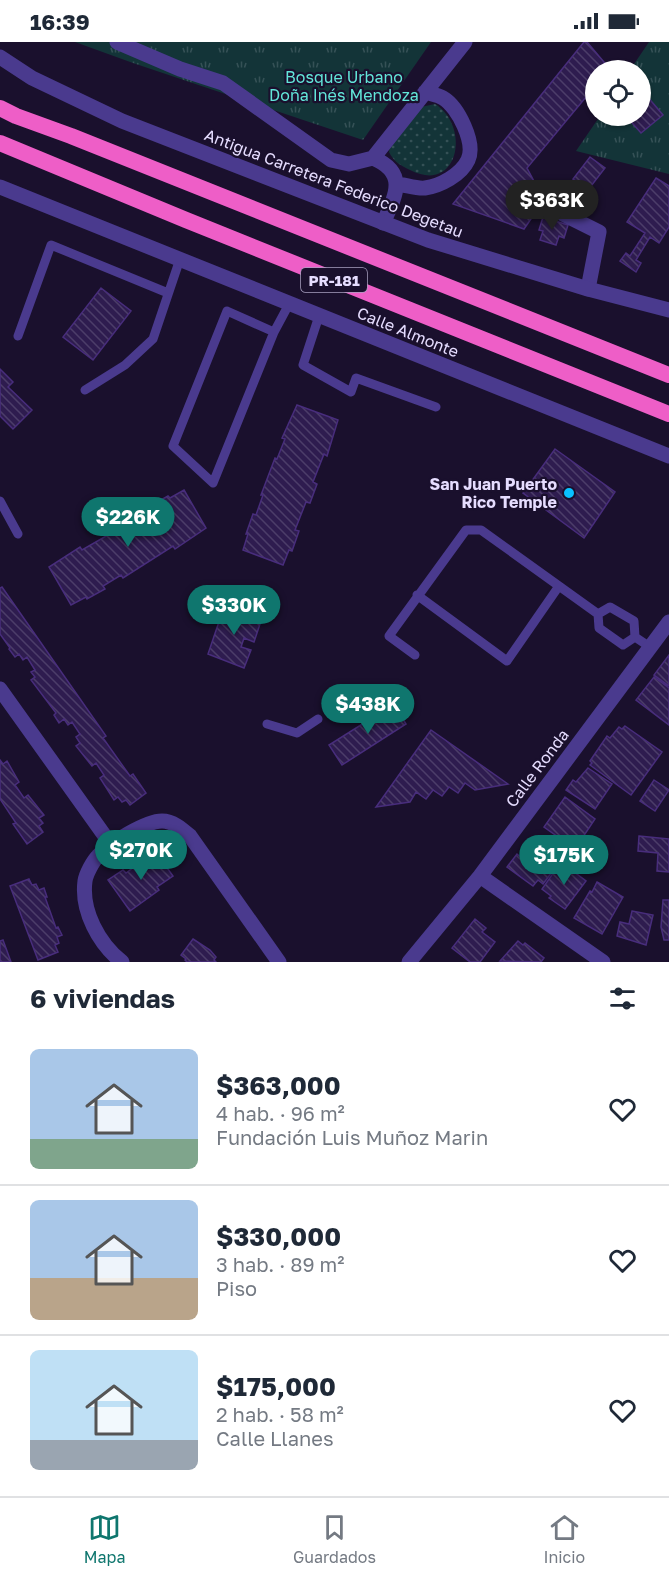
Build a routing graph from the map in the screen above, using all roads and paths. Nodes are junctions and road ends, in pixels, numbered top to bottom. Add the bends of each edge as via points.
1 (117, 42) edge
2 (465, 42) edge
3 (0, 57) edge
4 (425, 92) junction
5 (0, 108) edge
6 (0, 143) edge
7 (373, 158) junction
8 (397, 184) junction
9 (0, 187) edge
10 (551, 208) dead end
11 (383, 223) junction
12 (180, 259) junction
13 (588, 289) junction
14 (168, 293) junction
15 (289, 304) junction
16 (669, 310) edge
17 (319, 316) junction
18 (274, 332) junction
19 (18, 336) dead end
20 (669, 375) edge
21 (85, 390) dead end
22 (436, 407) dead end
23 (669, 414) edge
24 (669, 456) edge
25 (0, 501) edge
26 (18, 534) dead end
27 (559, 586) junction
28 (417, 595) junction
29 (598, 614) junction
30 (669, 622) edge
31 (636, 637) junction
32 (650, 647) junction
33 (415, 655) dead end
34 (0, 689) edge
35 (318, 719) dead end
36 (267, 724) dead end
37 (112, 846) junction
38 (480, 876) junction
39 (122, 962) edge
40 (279, 962) edge
41 (408, 962) edge
42 (603, 962) edge

1 - 7 street via 223,83 331,160 349,164
2 - 4 street
3 - 11 street, Antigua Carretera Federico Degetau via 32,78 122,122
4 - 7 street
4 - 8 street via 441,96 463,123 470,146 468,160 444,182 423,188
5 - 20 highway, PR-181
6 - 23 highway, PR-181
7 - 8 street via 383,162
8 - 11 street
9 - 12 street, Calle Almonte
10 - 13 street via 599,231
11 - 13 street, Antigua Carretera Federico Degetau
12 - 14 lane
12 - 15 street, Calle Almonte
13 - 16 street, Antigua Carretera Federico Degetau
14 - 19 lane via 51,245
14 - 21 lane via 153,339 125,365
15 - 17 street, Calle Almonte
15 - 18 lane
17 - 22 lane via 303,365 351,392 356,378
17 - 24 street, Calle Almonte
18 - 18 lane via 261,364 213,483 173,446 201,373 227,311
25 - 26 lane
27 - 28 lane via 482,530 465,530
27 - 28 lane via 507,661
27 - 29 lane
28 - 33 lane via 389,636
29 - 31 lane via 610,607 634,621
29 - 31 lane via 598,628 618,642 623,645
30 - 32 street, Calle Ronda
31 - 32 lane
32 - 38 street, Calle Ronda
34 - 37 street
35 - 36 lane via 297,733
37 - 39 street via 98,856 85,879 85,906 105,947
37 - 40 street via 139,826 162,821 178,826 190,836
38 - 41 street, Calle Ronda
38 - 42 street

